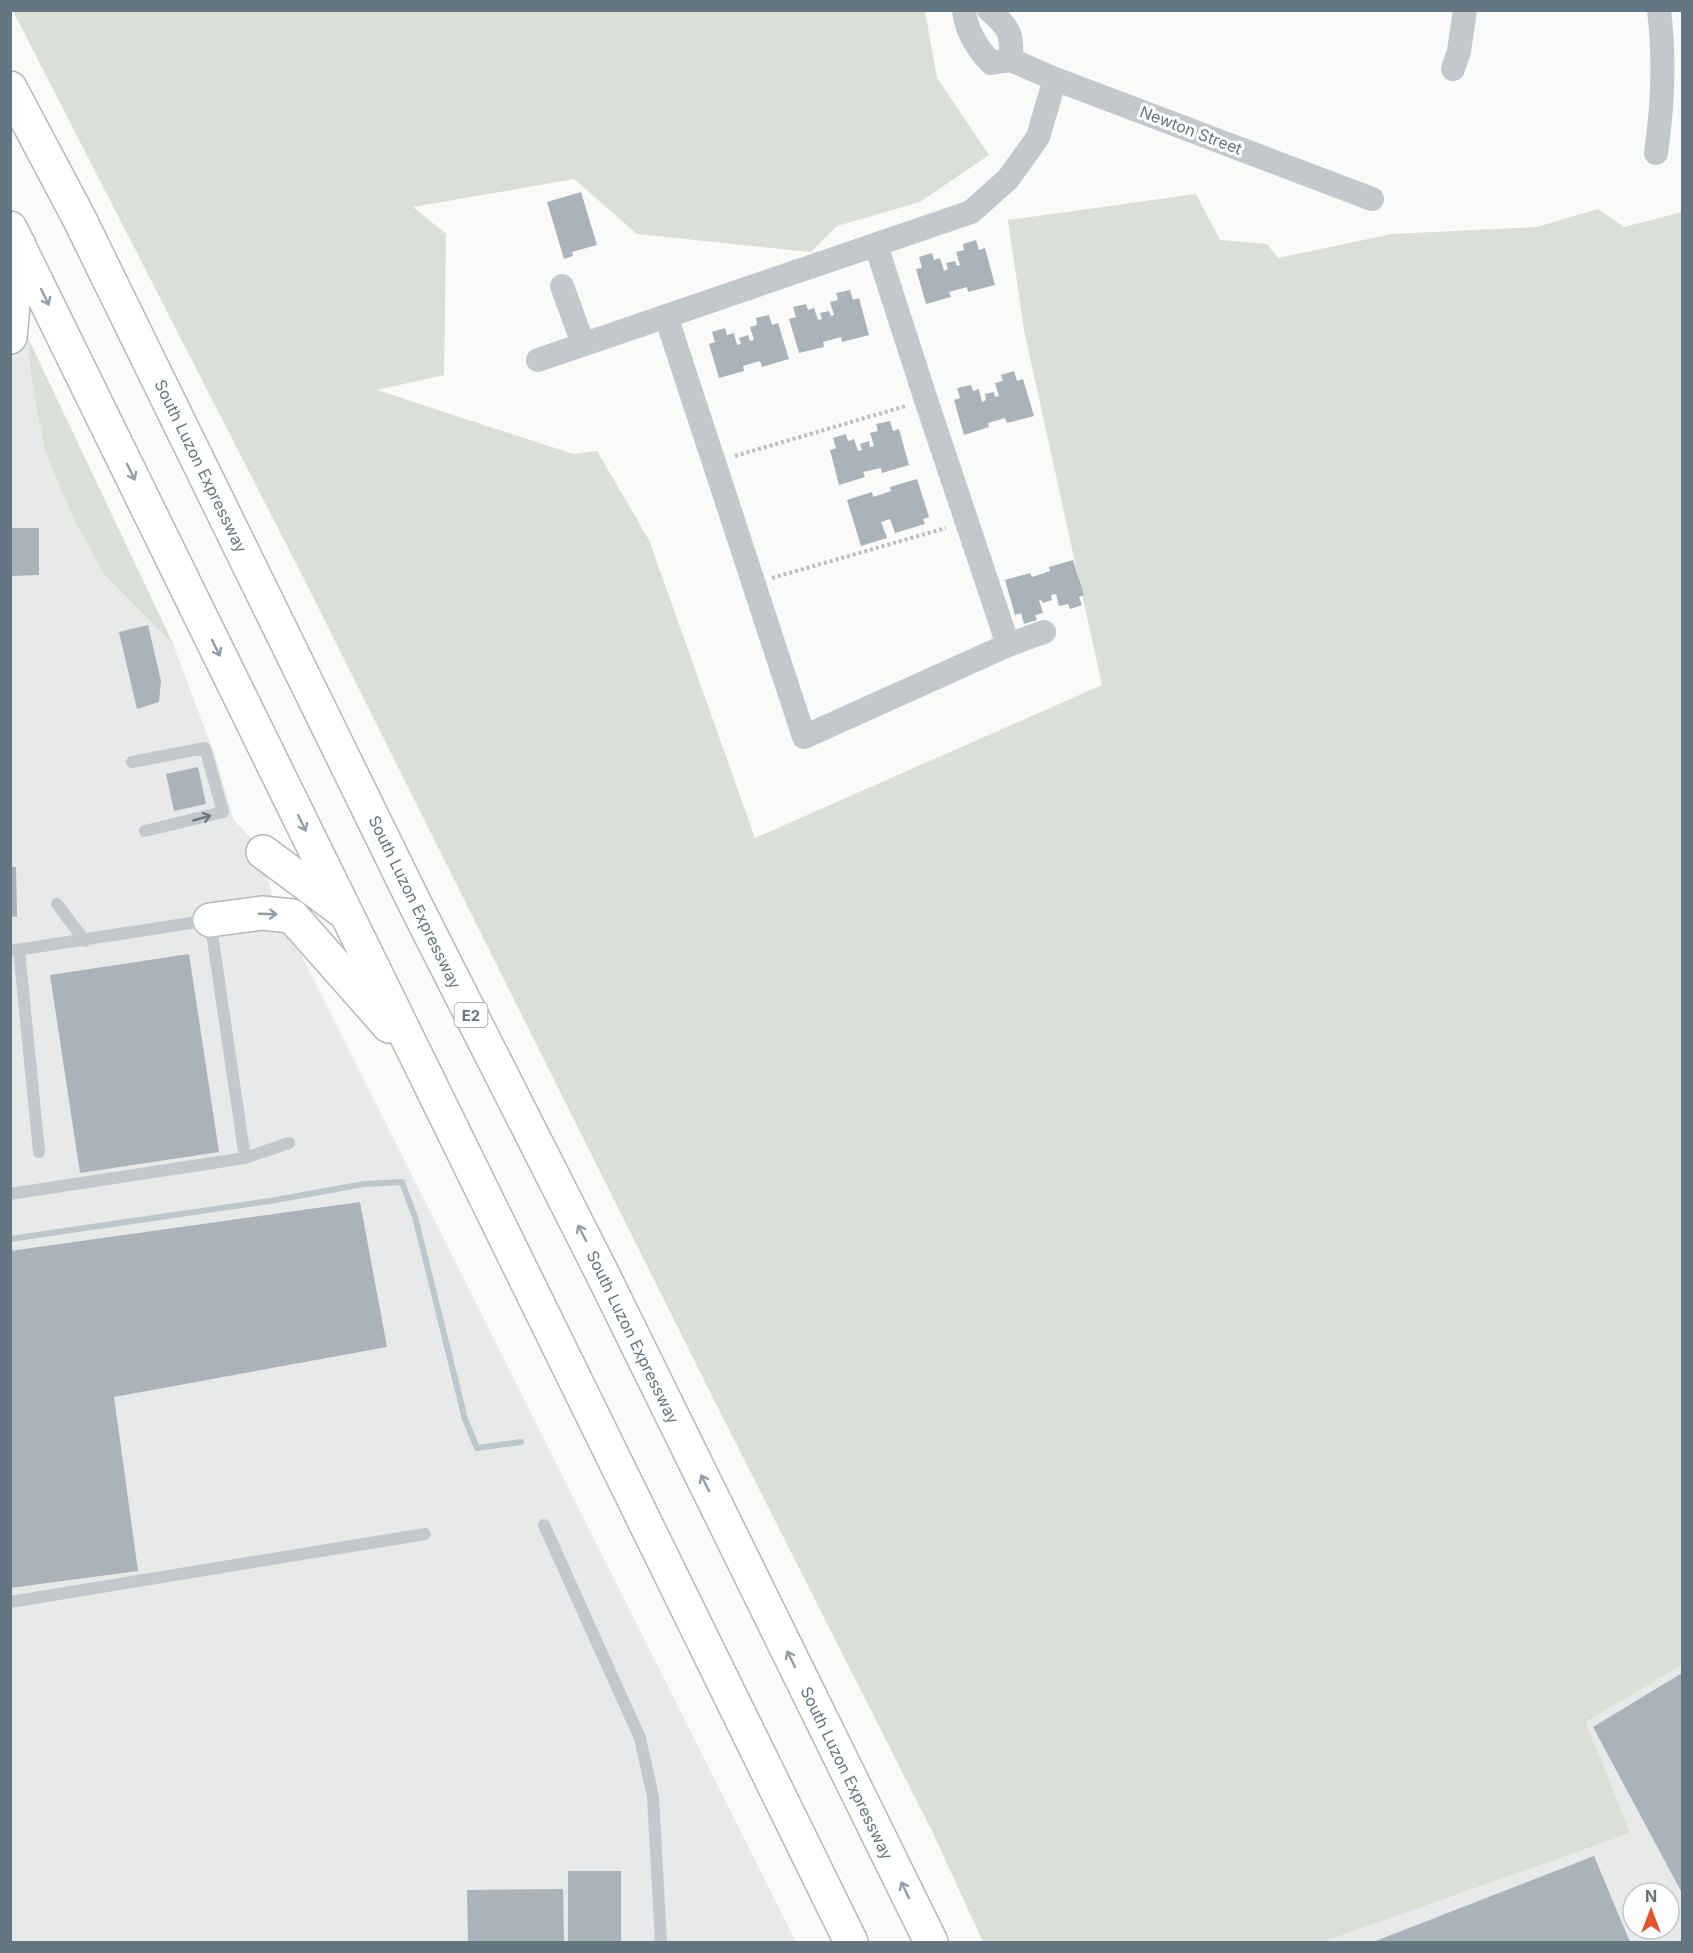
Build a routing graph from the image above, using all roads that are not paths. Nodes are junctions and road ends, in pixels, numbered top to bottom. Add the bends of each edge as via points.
1 (964, 10) edge
2 (989, 10) edge
3 (1465, 10) edge
4 (1659, 10) edge
5 (1011, 60) junction
6 (1453, 69) dead end
7 (1055, 79) junction
8 (10, 88) edge
9 (1656, 153) dead end
10 (1372, 199) dead end
11 (15, 236) edge
12 (876, 245) junction
13 (562, 286) dead end
14 (666, 316) junction
15 (10, 337) edge
16 (583, 344) junction
17 (538, 360) dead end
18 (1044, 632) dead end
19 (1008, 645) junction
20 (132, 762) dead end
21 (145, 831) dead end
22 (262, 852) dead end
23 (57, 904) dead end
24 (346, 914) junction
25 (210, 920) junction
26 (85, 940) junction
27 (15, 951) edge
28 (420, 1061) junction
29 (289, 1143) dead end
30 (39, 1152) dead end
31 (244, 1158) junction
32 (10, 1194) edge
33 (544, 1525) dead end
34 (425, 1534) dead end
35 (10, 1602) edge
36 (661, 1942) edge
37 (851, 1942) edge
38 (931, 1942) edge

1 - 5 street, Newton Street via 978,49 991,63
2 - 5 street via 1004,23 1011,39
3 - 6 street
4 - 9 street via 1663,108
5 - 7 street, Newton Street
7 - 10 street, Newton Street
7 - 12 street via 1038,137 1008,180 971,212
38 -> 8 highway, South Luzon Expressway / E2 via 83,226
11 - 15 highway
11 -> 24 highway
12 - 14 street
12 - 19 street
13 - 16 street
14 - 16 street
14 - 19 street via 804,738
16 - 17 street
18 - 19 street
21 -> 20 lane via 223,812 205,748
22 - 24 highway
23 - 26 lane
24 - 28 highway
25 - 26 lane
25 -> 28 highway via 262,914 292,916
25 - 31 lane
26 - 27 lane
27 - 30 lane
28 - 37 highway
29 - 31 lane
31 - 32 lane
33 - 36 lane via 640,1738 653,1797
34 - 35 lane

